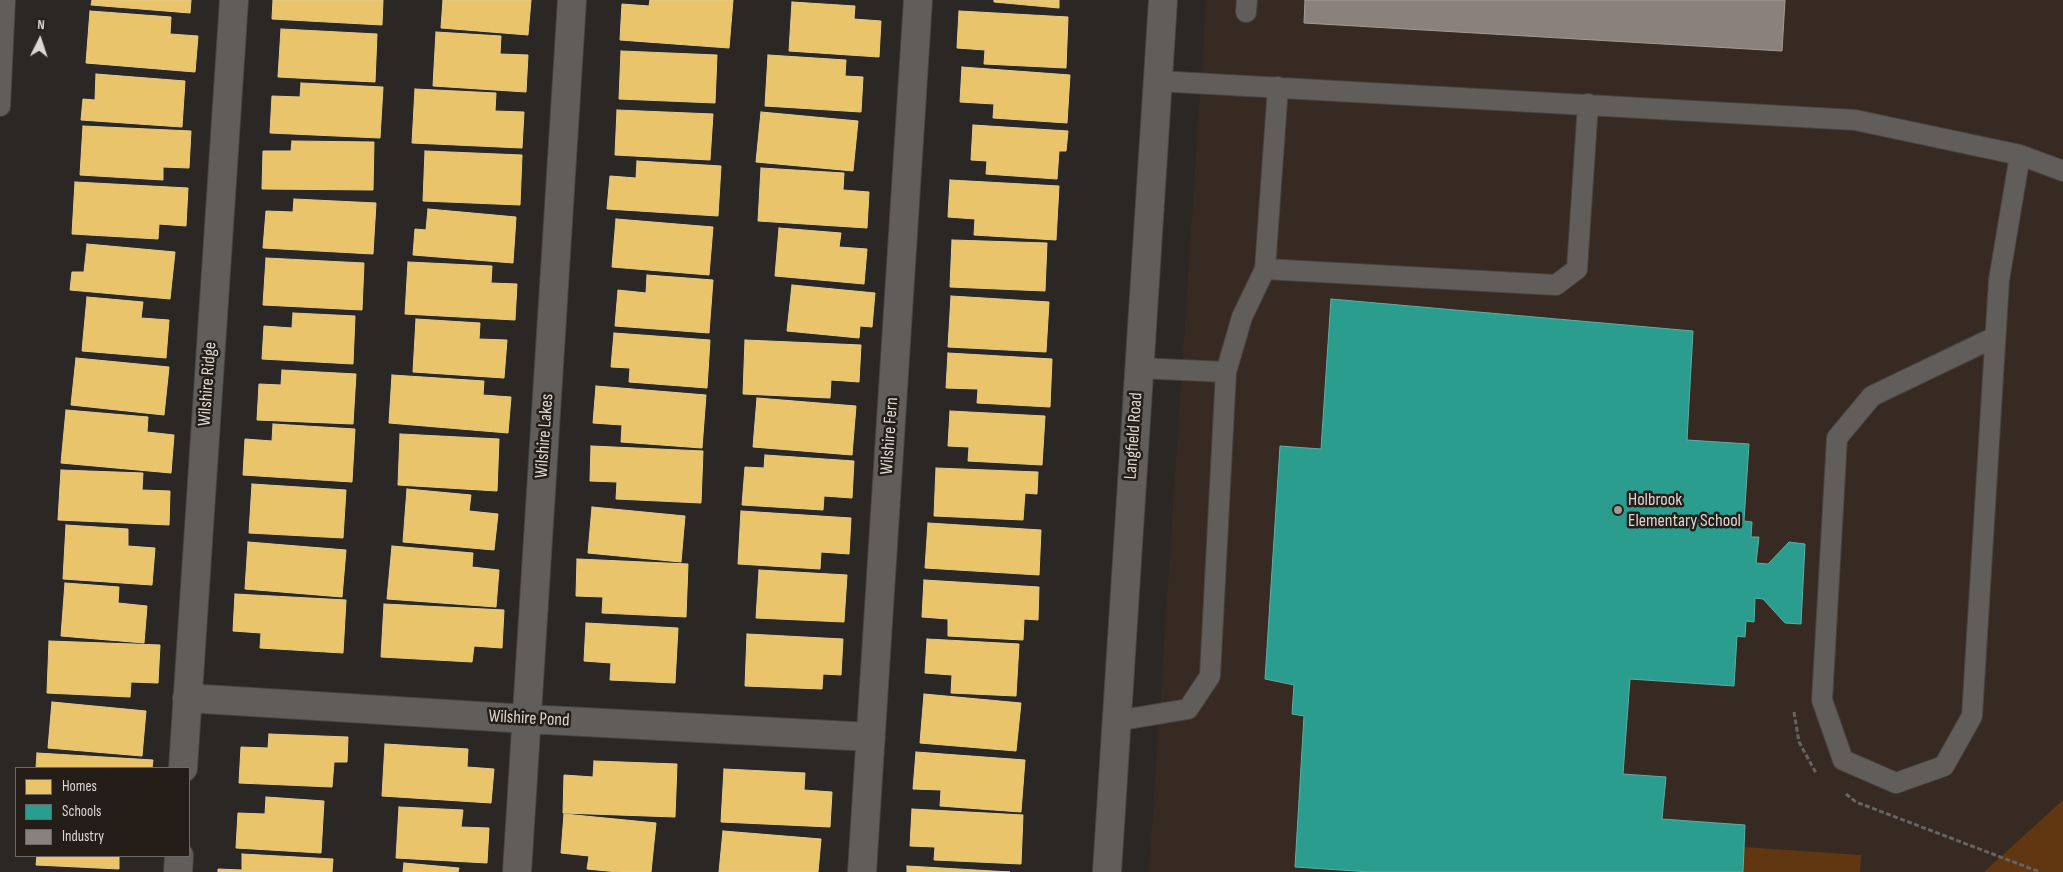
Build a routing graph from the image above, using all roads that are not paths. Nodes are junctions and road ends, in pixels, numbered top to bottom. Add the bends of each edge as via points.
1 (5, 0) edge
2 (234, 0) edge
3 (572, 0) edge
4 (918, 0) edge
5 (1163, 0) edge
6 (1157, 81) junction
7 (1278, 87) junction
8 (1588, 104) junction
9 (0, 106) edge
10 (2020, 155) junction
11 (2063, 171) edge
12 (1265, 268) junction
13 (1995, 337) junction
14 (1139, 368) junction
15 (1226, 372) junction
16 (187, 698) junction
17 (527, 719) junction
18 (1116, 721) junction
19 (871, 737) junction
20 (184, 767) edge
21 (179, 857) edge
22 (178, 872) edge
23 (517, 872) edge
24 (862, 872) edge
25 (1107, 872) edge

1 - 9 lane
2 - 16 street, Wilshire Ridge
3 - 17 street, Wilshire Lakes
4 - 19 street, Wilshire Fern
5 - 6 street, Langfield Road
6 - 7 lane
6 - 14 street, Langfield Road
7 - 8 lane
7 - 12 lane
8 - 10 lane via 1855,120
8 - 12 lane via 1577,270 1556,285
10 - 11 lane
10 - 13 lane via 1999,280
12 - 15 lane via 1242,317
13 - 13 lane via 1972,716 1944,766 1896,783 1843,760 1822,700 1836,438 1872,396
14 - 15 lane
14 - 18 street, Langfield Road
15 - 18 lane via 1210,676 1188,709
16 - 17 street, Wilshire Pond
16 - 20 street, Wilshire Ridge
17 - 19 street, Wilshire Pond
17 - 23 street, Wilshire Lakes
18 - 25 street, Langfield Road
19 - 24 street, Wilshire Fern
21 - 22 street

